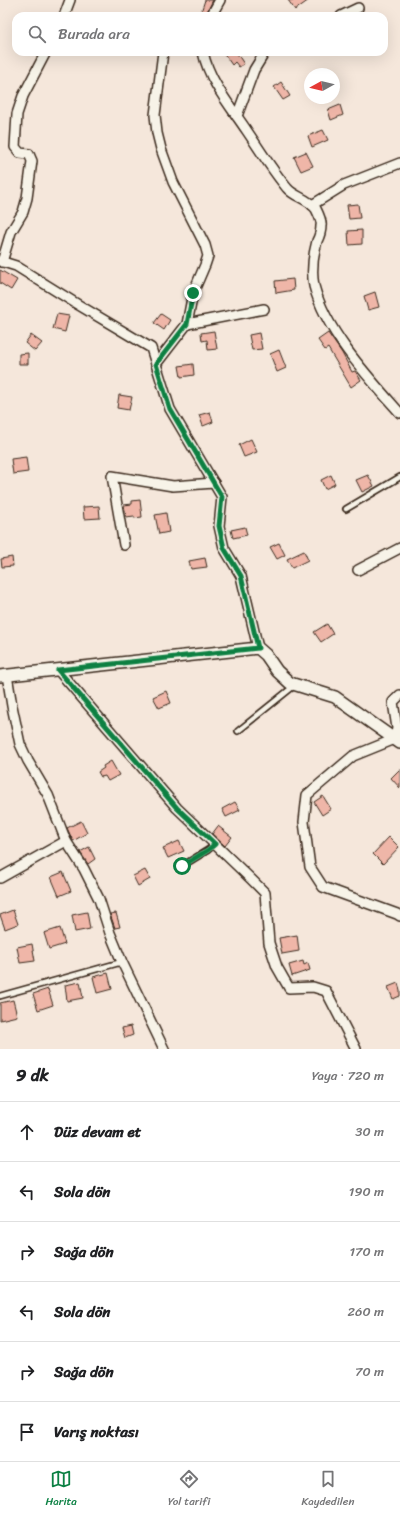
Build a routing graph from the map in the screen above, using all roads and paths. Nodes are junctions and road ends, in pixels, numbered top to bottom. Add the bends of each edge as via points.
1 (70, 0) edge
2 (220, 0) edge
3 (358, 8) dead end
4 (66, 12) edge
5 (213, 12) edge
6 (350, 12) edge
7 (44, 56) edge
8 (162, 56) edge
9 (204, 56) edge
10 (263, 56) edge
11 (237, 116) junction
12 (400, 163) edge
13 (312, 205) junction
14 (1, 261) edge
15 (264, 309) dead end
16 (187, 324) junction
17 (156, 364) junction
18 (400, 413) edge
19 (400, 477) edge
20 (214, 483) junction
21 (346, 509) dead end
22 (124, 545) dead end
23 (400, 548) edge
24 (358, 570) dead end
25 (258, 648) junction
26 (58, 670) junction
27 (4, 675) edge
28 (296, 684) junction
29 (400, 695) edge
30 (238, 731) dead end
31 (397, 741) edge
32 (66, 841) junction
33 (215, 844) junction
34 (182, 866) dead end
35 (0, 878) edge
36 (399, 914) edge
37 (122, 962) junction
38 (0, 996) edge
39 (164, 1049) edge
40 (356, 1049) edge

1 - 4 street
2 - 5 street
3 - 6 street
7 - 14 street via 23,96 17,114 15,147 20,153 29,154 32,161 28,198 11,232
8 - 16 street via 155,115 157,133 173,182 208,256 193,293
9 - 11 street via 213,78
10 - 11 street via 254,70
11 - 13 street via 288,190
12 - 13 street via 344,185
13 - 18 street via 322,226 314,254 313,270 314,286 322,305 342,343
14 - 17 street via 16,266 151,348
15 - 16 street
16 - 17 street
17 - 20 street via 170,409
19 - 21 lane
20 - 22 street via 173,486 112,476
20 - 25 street via 222,497 219,526 224,548 241,576
23 - 24 street
25 - 26 street
25 - 28 street via 277,671 290,683
26 - 27 street
26 - 33 street via 172,802
27 - 32 street via 20,744 48,795
28 - 30 lane
28 - 31 street via 335,697
29 - 31 street via 393,702
31 - 36 street via 353,756 307,795 304,822 310,867 324,886
32 - 35 street
32 - 37 street via 99,899
33 - 34 lane
33 - 40 street via 265,894 270,943 277,967 289,988 313,987 326,992
37 - 38 lane
37 - 39 street

